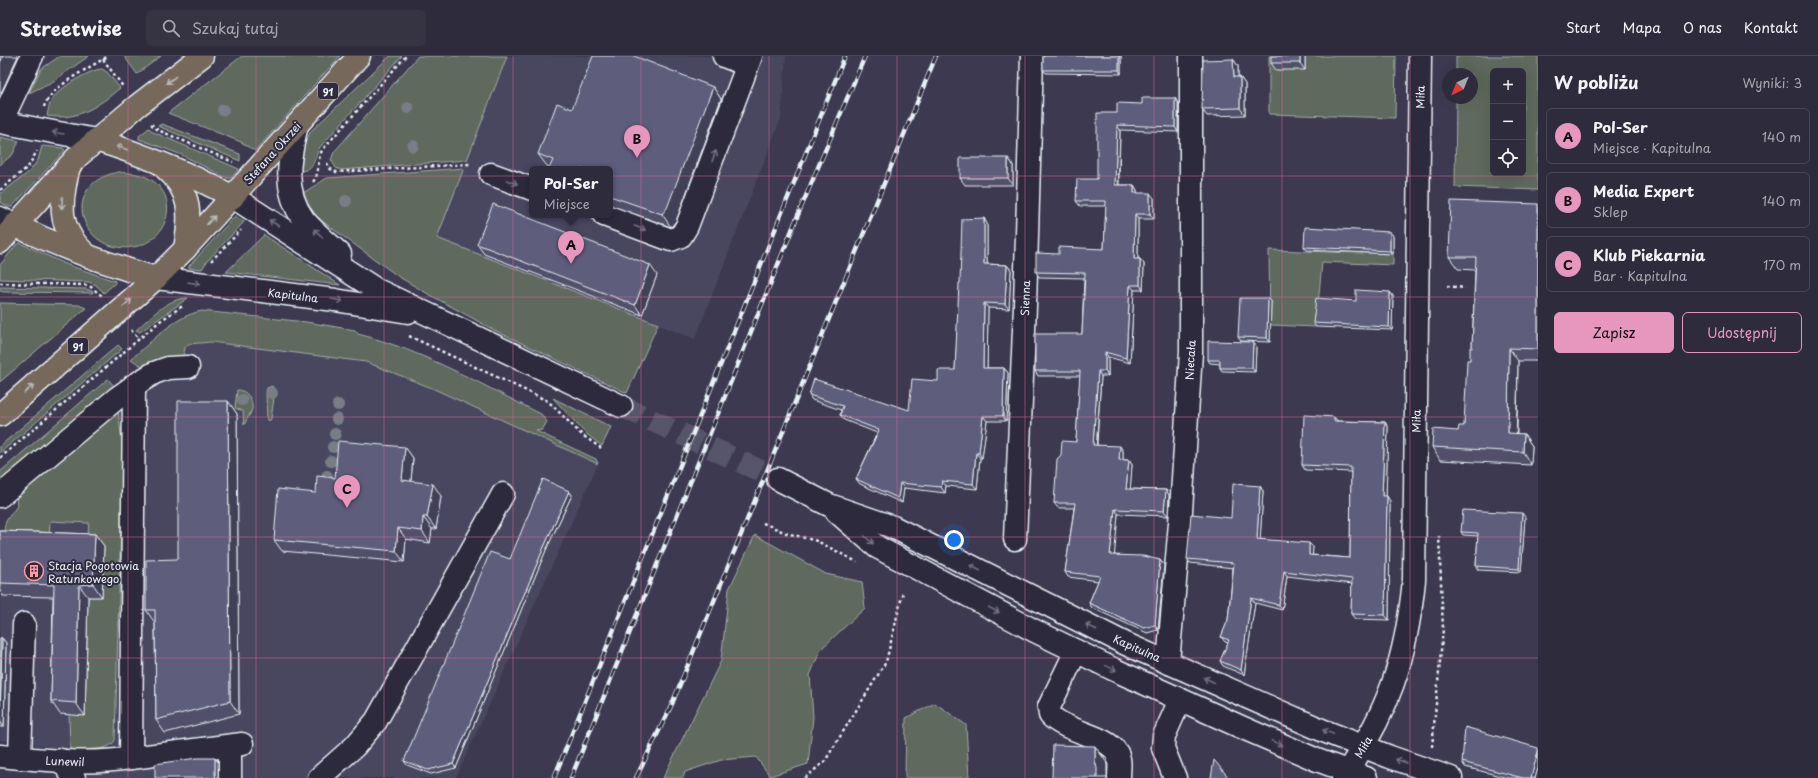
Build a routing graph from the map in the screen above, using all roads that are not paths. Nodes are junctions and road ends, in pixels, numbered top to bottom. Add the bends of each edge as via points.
1 (202, 56) edge
2 (359, 56) edge
3 (724, 56) edge
4 (1032, 56) edge
5 (1191, 56) edge
6 (1420, 56) edge
7 (749, 60) edge
8 (32, 61) edge
9 (0, 122) edge
10 (297, 125) junction
11 (96, 140) junction
12 (148, 156) junction
13 (69, 165) junction
14 (482, 169) road end
15 (529, 188) edge
16 (233, 197) junction
17 (612, 218) edge
18 (7, 222) edge
19 (0, 242) edge
20 (185, 249) junction
21 (91, 258) junction
22 (156, 278) junction
23 (377, 290) junction
24 (429, 315) junction
25 (188, 367) dead end
26 (134, 386) junction
27 (621, 406) tunnel mouth
28 (0, 415) edge
29 (778, 479) tunnel mouth
30 (503, 494) dead end
31 (0, 496) edge
32 (829, 505) junction
33 (1015, 539) dead end
34 (24, 624) dead end
35 (1076, 651) junction
36 (1168, 662) junction
37 (1180, 700) junction
38 (1365, 747) junction
39 (10, 757) edge
40 (233, 757) edge
41 (131, 758) junction
42 (61, 760) junction
43 (1352, 776) edge
44 (74, 778) edge
45 (319, 778) edge
46 (1119, 778) edge
47 (1175, 778) edge
48 (1451, 778) edge

1 -> 11 main road
2 - 10 main road, Stefana Okrzei / 91
3 - 7 street
4 - 33 street, Sienna
5 - 36 street, Niecała via 1192,352
6 - 38 street, Miła via 1414,580 1403,653 1388,700
17 -> 7 street via 671,240 681,236
8 - 9 street
11 -> 9 street
10 - 16 main road, Stefana Okrzei / 91
23 -> 10 street, Kapitulna via 304,220 298,208 288,175
12 -> 11 main road
11 - 13 main road
12 - 16 main road
12 - 20 main road via 172,174 182,187 188,207
13 - 18 main road
13 -> 21 main road via 62,204 63,219 77,247
14 -> 15 street
20 -> 16 main road, Stefana Okrzei / 91
23 -> 16 street, Kapitulna
18 - 19 main road
18 - 21 main road
20 - 22 main road, 91
21 - 22 main road
22 -> 24 street, Kapitulna via 328,299
28 -> 22 main road, 91
23 - 24 street, Kapitulna
24 - 27 street, Kapitulna
25 - 26 street via 168,368 154,373
26 - 31 street
26 - 41 street
29 - 32 street, Kapitulna
30 - 45 street via 376,721 355,746
32 -> 35 street, Kapitulna via 877,548
36 -> 32 street, Kapitulna via 1126,644 893,527
34 - 39 street
35 -> 37 street, Kapitulna
35 - 46 street via 1049,707 1050,715 1058,722 1108,744 1117,753 1120,764
38 -> 36 street, Kapitulna
37 -> 43 street, Kapitulna
37 - 47 street via 1164,736 1163,748
38 - 43 street, Miła
48 -> 38 street, Kapitulna
39 - 42 street, Lunewil
40 - 41 street, Lunewil
41 - 42 street, Lunewil via 106,762
42 - 44 street

